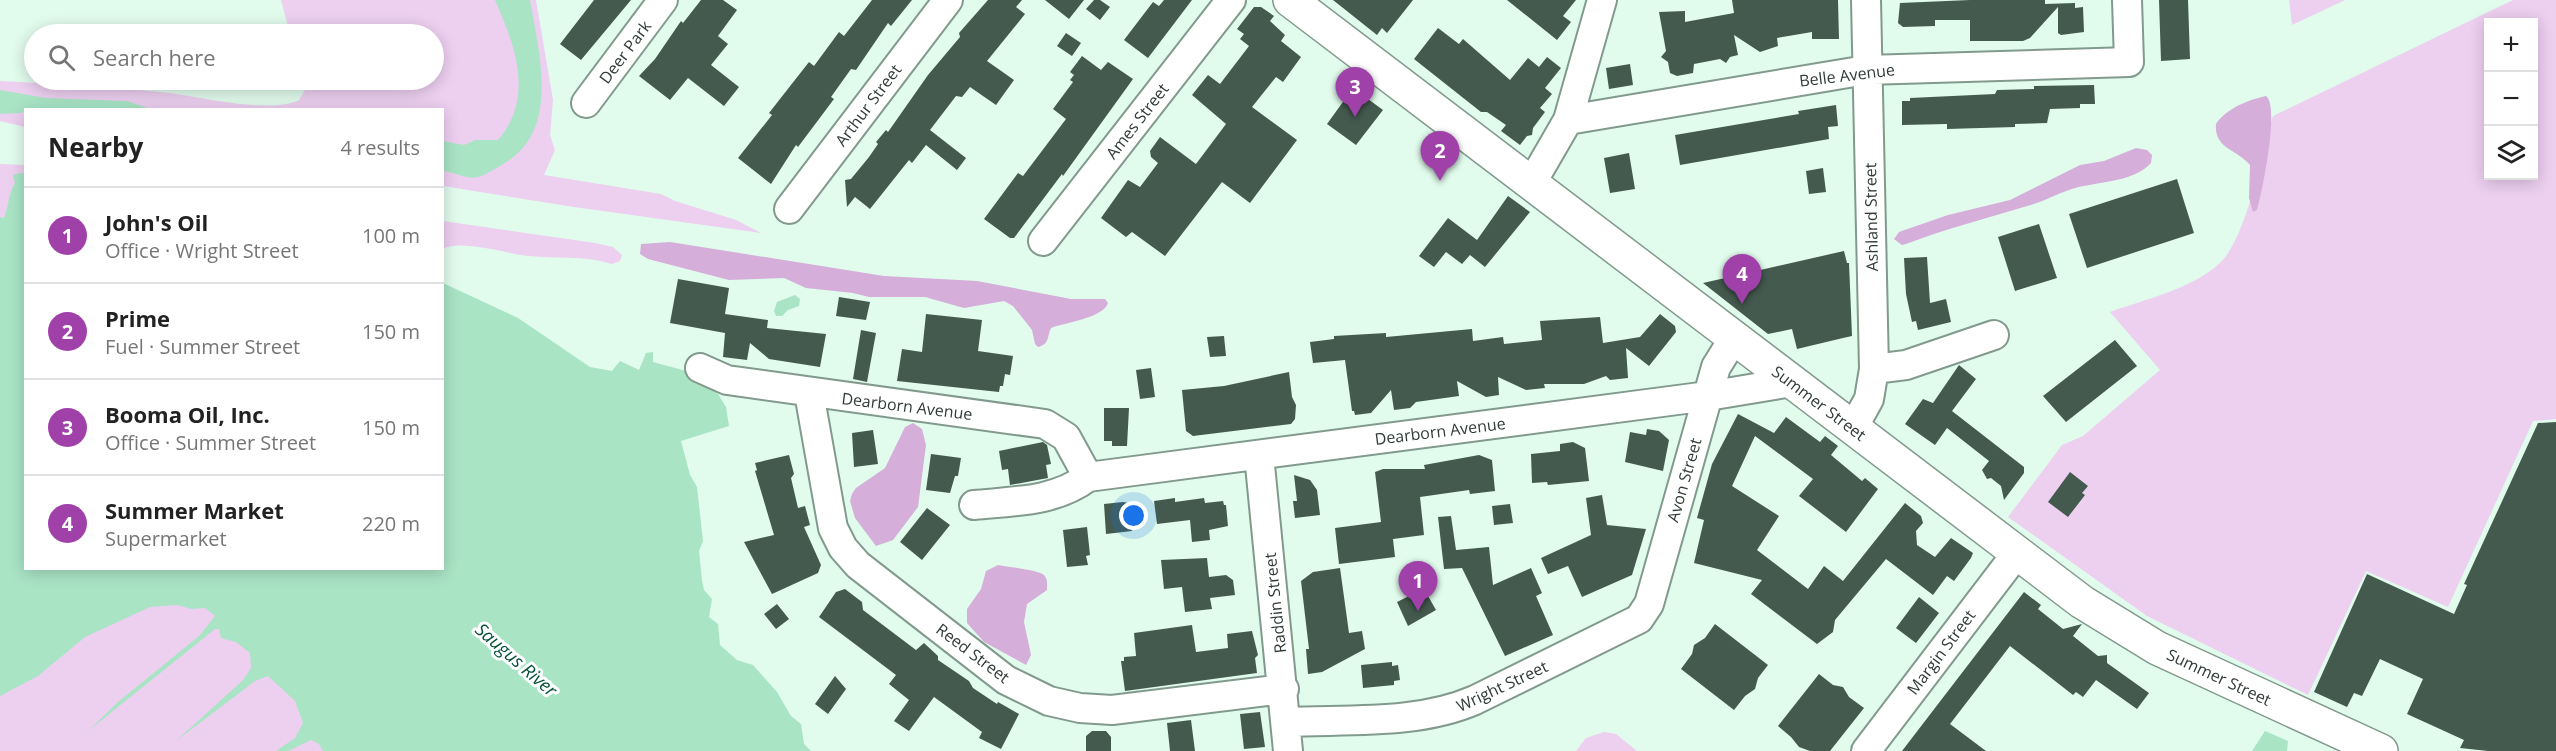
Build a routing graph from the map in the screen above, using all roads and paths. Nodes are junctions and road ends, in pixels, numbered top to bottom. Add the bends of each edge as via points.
1 (663, 0) edge
2 (948, 0) edge
3 (1231, 0) edge
4 (1290, 0) edge
5 (1602, 0) edge
6 (1866, 0) edge
7 (2127, 0) edge
8 (1866, 70) junction
9 (586, 104) dead end
10 (1568, 120) junction
11 (1531, 184) junction
12 (789, 209) dead end
13 (1043, 241) dead end
14 (1994, 335) dead end
15 (1734, 338) junction
16 (700, 368) dead end
17 (1874, 369) junction
18 (1792, 382) junction
19 (809, 393) junction
20 (1708, 396) junction
21 (1853, 428) junction
22 (1258, 455) junction
23 (1088, 477) junction
24 (974, 505) dead end
25 (2017, 553) junction
26 (1636, 621) joint
27 (1284, 689) junction
28 (1287, 722) junction
29 (1288, 751) edge
30 (1866, 751) edge
31 (2381, 751) edge

1 - 9 street, Deer Park
2 - 12 street, Arthur Street
3 - 13 street, Ames Street
4 - 11 main road, Summer Street
5 - 10 street
6 - 8 street, Ashland Street
7 - 8 street, Belle Avenue via 2129,62
8 - 10 street, Belle Avenue
8 - 17 street, Ashland Street
10 - 11 street
11 - 15 main road, Summer Street
14 - 17 street via 1906,365
15 - 18 main road, Summer Street
15 - 20 street, Avon Street via 1718,363
16 - 19 street, Dearborn Avenue via 727,380
17 - 21 street, Ashland Street via 1869,399
18 - 20 street, Dearborn Avenue
18 - 21 main road, Summer Street
19 - 23 street, Dearborn Avenue via 1045,424 1066,437
19 - 27 street, Reed Street via 832,521 843,548 1006,680 1049,701 1096,710
20 - 22 street, Dearborn Avenue
20 - 26 street, Avon Street via 1648,607
21 - 25 main road, Summer Street
22 - 23 street, Dearborn Avenue
22 - 27 street, Raddin Street
23 - 24 street, Dearborn Avenue via 1073,488 1048,497
25 - 30 street, Margin Street
25 - 31 main road, Summer Street via 2082,602 2157,648
26 - 28 street, Wright Street via 1447,711
27 - 28 street, Raddin Street
28 - 29 street, Raddin Street

